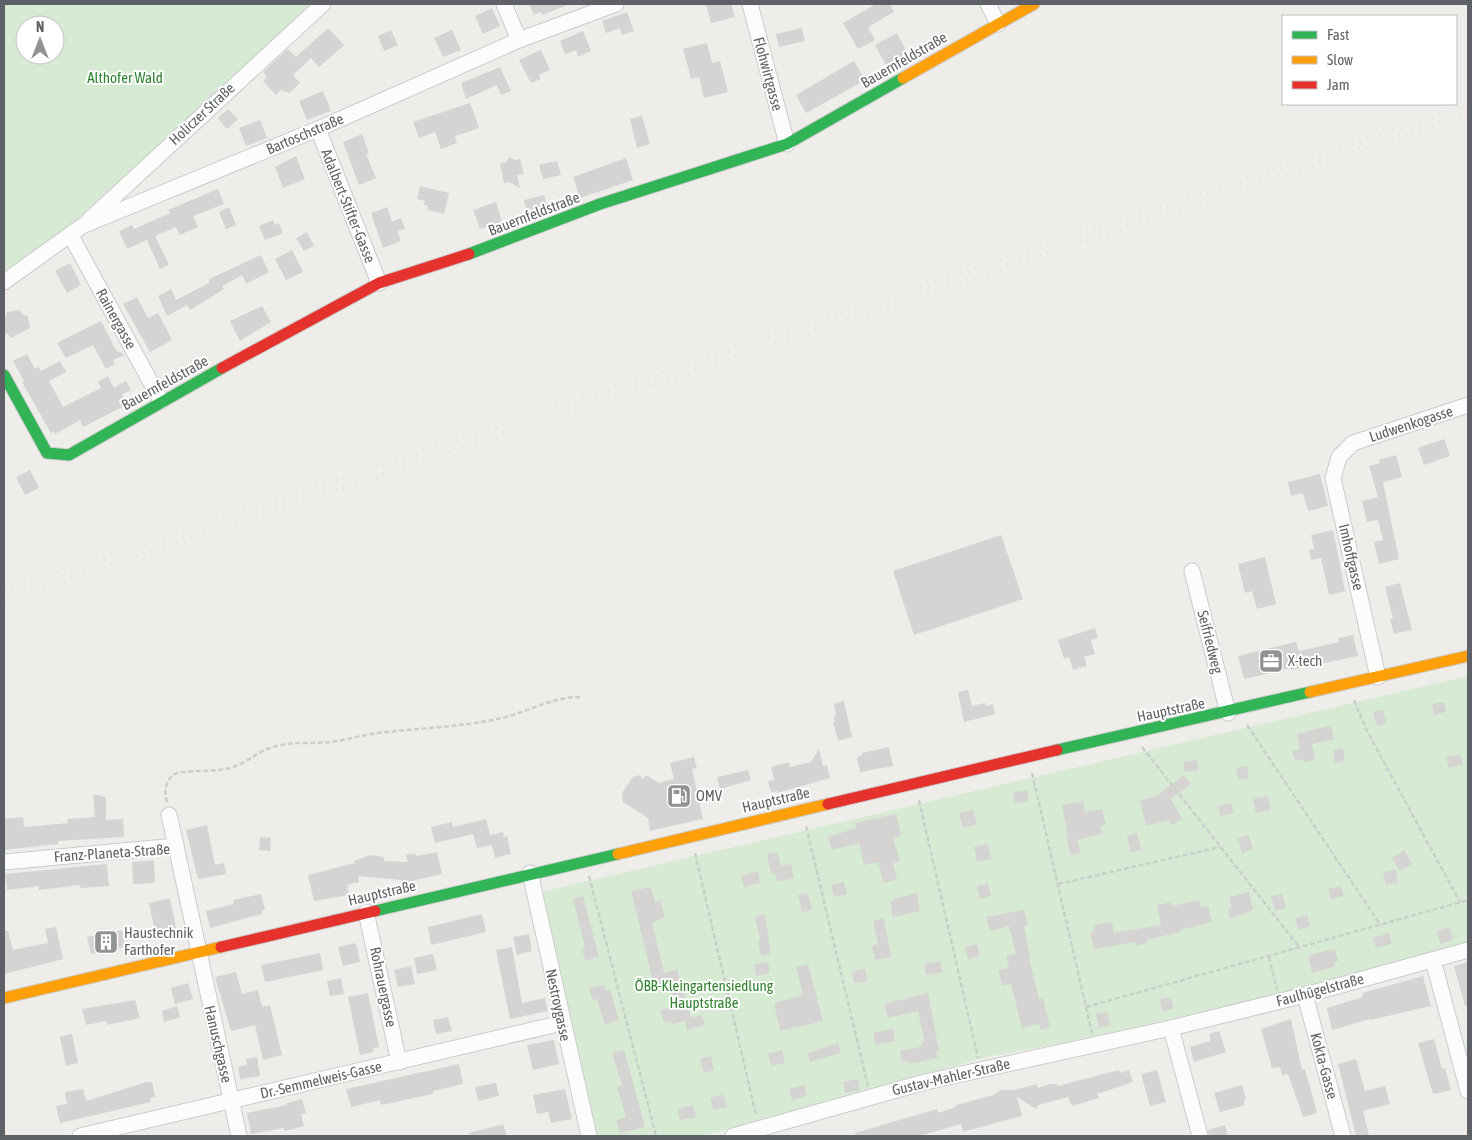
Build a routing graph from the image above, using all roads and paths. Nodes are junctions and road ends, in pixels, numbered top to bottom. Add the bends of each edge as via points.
1 (323, 4) edge
2 (504, 4) edge
3 (616, 4) edge
4 (750, 4) edge
5 (988, 4) edge
6 (1034, 4) edge
7 (998, 24) junction
8 (519, 40) junction
9 (318, 129) junction
10 (787, 144) junction
11 (76, 231) junction
12 (4, 282) edge
13 (379, 283) junction
14 (4, 375) edge
15 (161, 401) junction
16 (1468, 405) edge
17 (1353, 443) joint
18 (1192, 571) dead end
19 (1468, 656) edge
20 (1378, 677) junction
21 (1347, 684) junction
22 (582, 697) dead end
23 (1233, 711) junction
24 (1131, 734) junction
25 (1028, 757) junction
26 (915, 783) junction
27 (802, 810) junction
28 (169, 814) joint
29 (691, 836) junction
30 (176, 846) junction
31 (1220, 847) junction
32 (585, 860) junction
33 (4, 862) edge
34 (530, 873) junction
35 (1058, 884) junction
36 (1468, 900) edge
37 (1460, 902) junction
38 (366, 912) junction
39 (1381, 926) junction
40 (1300, 948) junction
41 (1468, 950) edge
42 (197, 951) junction
43 (1269, 957) junction
44 (1433, 960) junction
45 (1305, 995) junction
46 (4, 998) edge
47 (1280, 1001) junction
48 (1086, 1007) junction
49 (562, 1023) junction
50 (1171, 1028) junction
51 (1095, 1044) junction
52 (399, 1062) junction
53 (981, 1070) junction
54 (1468, 1091) edge
55 (871, 1097) junction
56 (231, 1101) junction
57 (759, 1129) junction
58 (80, 1136) edge
59 (240, 1136) edge
60 (589, 1136) edge
61 (656, 1136) edge
62 (733, 1136) edge
63 (1200, 1136) edge
64 (1343, 1136) edge

1 - 11 street, Holiczer Straße
2 - 8 street
3 - 8 street, Bartoschstraße
4 - 10 street, Flohwirtgasse
5 - 7 street
6 - 7 main road, Bauernfeldstraße
7 - 10 main road, Bauernfeldstraße
8 - 9 street, Bartoschstraße
9 - 11 street, Bartoschstraße
9 - 13 street, Adalbert-Stifter-Gasse
10 - 13 main road, Bauernfeldstraße via 600,204 490,247
11 - 12 street, Bartoschstraße
11 - 15 street, Rainergasse
13 - 15 main road, Bauernfeldstraße
14 - 15 main road, Bauernfeldstraße via 47,453 69,454
16 - 17 street, Ludwenkogasse
17 - 20 street, Imhoffgasse via 1339,457 1333,478
18 - 23 street, Seifriedweg
19 - 20 main road, Hauptstraße
20 - 21 main road, Hauptstraße
21 - 23 main road, Hauptstraße
21 - 37 path via 1367,731
22 - 28 path via 565,696 503,717 469,723 375,733 329,742 286,744 269,748 232,768 179,772 167,784 165,794
23 - 24 main road, Hauptstraße
23 - 39 path
24 - 25 main road, Hauptstraße
24 - 31 path
25 - 26 main road, Hauptstraße
25 - 35 path
26 - 27 main road, Hauptstraße
26 - 53 path
27 - 29 main road, Hauptstraße
27 - 55 path
28 - 30 street
29 - 32 main road, Hauptstraße
29 - 57 path
30 - 33 street, Franz-Planeta-Straße
30 - 42 street, Franz-Planeta-Straße
31 - 35 path
31 - 40 path
32 - 34 main road, Hauptstraße
32 - 61 path
34 - 38 main road, Hauptstraße
34 - 49 street, Nestroygasse
35 - 48 path
36 - 37 path
37 - 39 path
38 - 42 main road, Hauptstraße
38 - 52 street, Rohrauergasse
39 - 40 path
40 - 43 path
41 - 44 street, Faulhügelstraße
42 - 46 main road, Hauptstraße
42 - 56 street, Hanuschgasse
43 - 47 path
43 - 48 path
44 - 45 street, Faulhügelstraße
44 - 54 street
45 - 47 street, Faulhügelstraße
45 - 64 street, Kokta-Gasse
47 - 50 street, Faulhügelstraße
48 - 51 path
49 - 52 street, Dr.-Semmelweis-Gasse
49 - 60 street, Nestroygasse
50 - 51 street, Gustav-Mahler-Straße
50 - 63 street
51 - 53 street, Gustav-Mahler-Straße
52 - 56 street, Dr.-Semmelweis-Gasse
53 - 55 street, Gustav-Mahler-Straße
55 - 57 street, Gustav-Mahler-Straße
56 - 58 street, Dr.-Semmelweis-Gasse
56 - 59 street, Hanuschgasse
57 - 62 street, Gustav-Mahler-Straße

